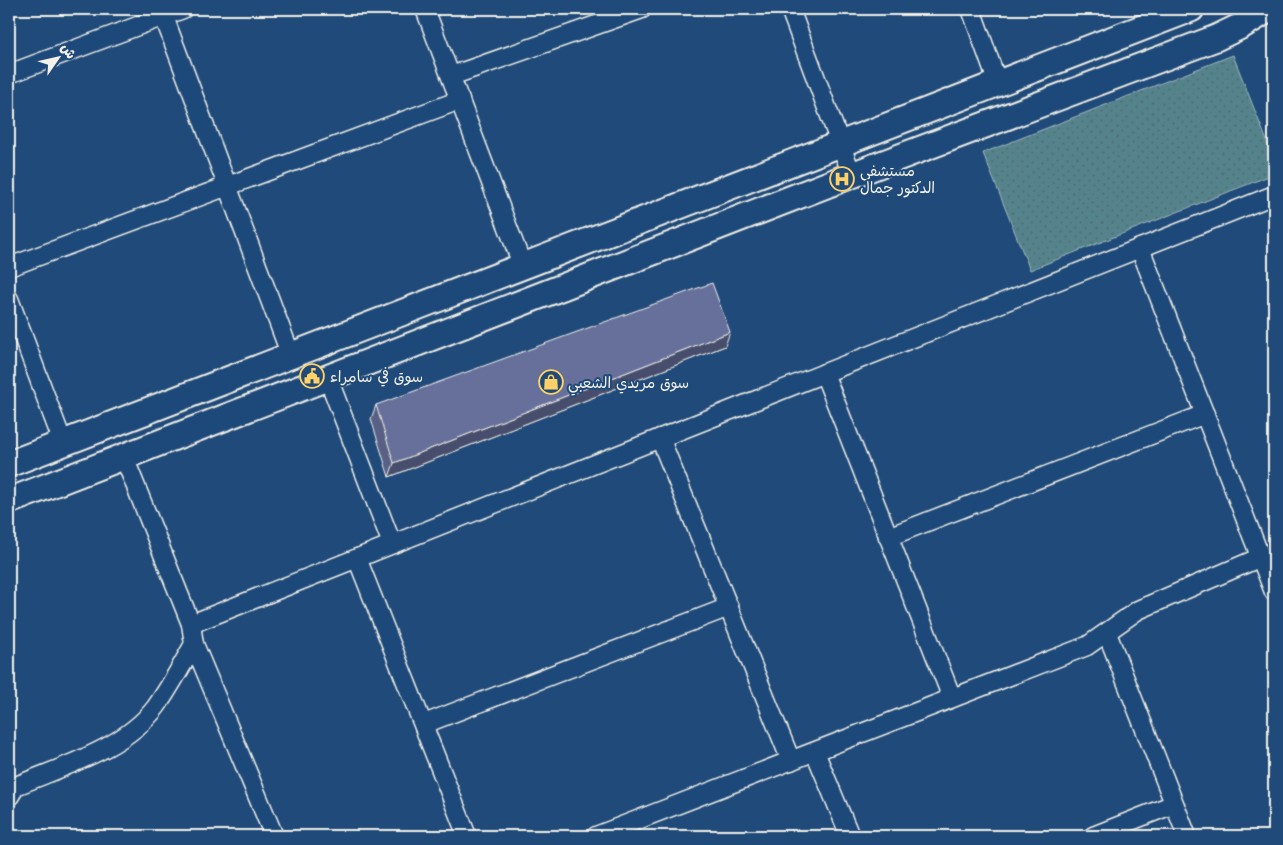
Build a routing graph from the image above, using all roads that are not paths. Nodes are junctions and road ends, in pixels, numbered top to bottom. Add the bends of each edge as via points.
1 (183, 9) edge
2 (425, 9) edge
3 (642, 9) edge
4 (790, 9) edge
5 (971, 9) edge
6 (1191, 9) edge
7 (162, 12) edge
8 (1269, 12) edge
9 (9, 74) edge
10 (451, 76) junction
11 (998, 84) junction
12 (460, 100) junction
13 (841, 145) junction
14 (852, 174) junction
15 (227, 186) junction
16 (1274, 195) edge
17 (1140, 248) junction
18 (9, 266) edge
19 (523, 267) junction
20 (9, 299) edge
21 (291, 356) junction
22 (824, 373) junction
23 (328, 378) junction
24 (1205, 414) junction
25 (660, 438) junction
26 (63, 443) junction
27 (124, 457) junction
28 (9, 464) edge
29 (9, 502) edge
30 (888, 537) junction
31 (392, 544) junction
32 (1261, 557) junction
33 (357, 558) junction
34 (1274, 592) edge
35 (728, 607) junction
36 (191, 624) junction
37 (1107, 633) junction
38 (194, 644) junction
39 (952, 698) junction
40 (424, 724) junction
41 (815, 752) junction
42 (791, 761) junction
43 (9, 796) edge
44 (1174, 804) junction
45 (274, 836) edge
46 (467, 836) edge
47 (596, 836) edge
48 (850, 836) edge
49 (1093, 836) edge
50 (1187, 836) edge

1 - 7 street
2 - 10 street
3 - 10 street
4 - 13 street
5 - 11 street
6 - 11 main road
7 - 9 street
7 - 15 street
8 - 14 main road via 1216,38
10 - 12 street
11 - 13 main road
12 - 15 street
12 - 19 street
13 - 14 street
13 - 19 main road
14 - 23 main road
15 - 18 street
15 - 21 street
16 - 17 street
17 - 22 street
17 - 24 street
19 - 21 main road
20 - 26 street
21 - 26 main road
22 - 25 street
22 - 30 street
23 - 27 main road
23 - 31 street
24 - 30 street
24 - 32 street
25 - 31 street
25 - 35 street
26 - 28 main road
27 - 29 main road
27 - 36 street
30 - 39 street
31 - 33 street
32 - 34 street
32 - 37 street via 1138,610
33 - 36 street
33 - 40 street
35 - 40 street
35 - 42 street
36 - 38 street
37 - 39 street via 1087,646
37 - 44 street
38 - 43 street via 155,707 128,733 91,754 16,786
38 - 45 street
39 - 41 street
40 - 46 street
41 - 42 street
41 - 48 street
42 - 47 street
44 - 49 street
44 - 50 street

